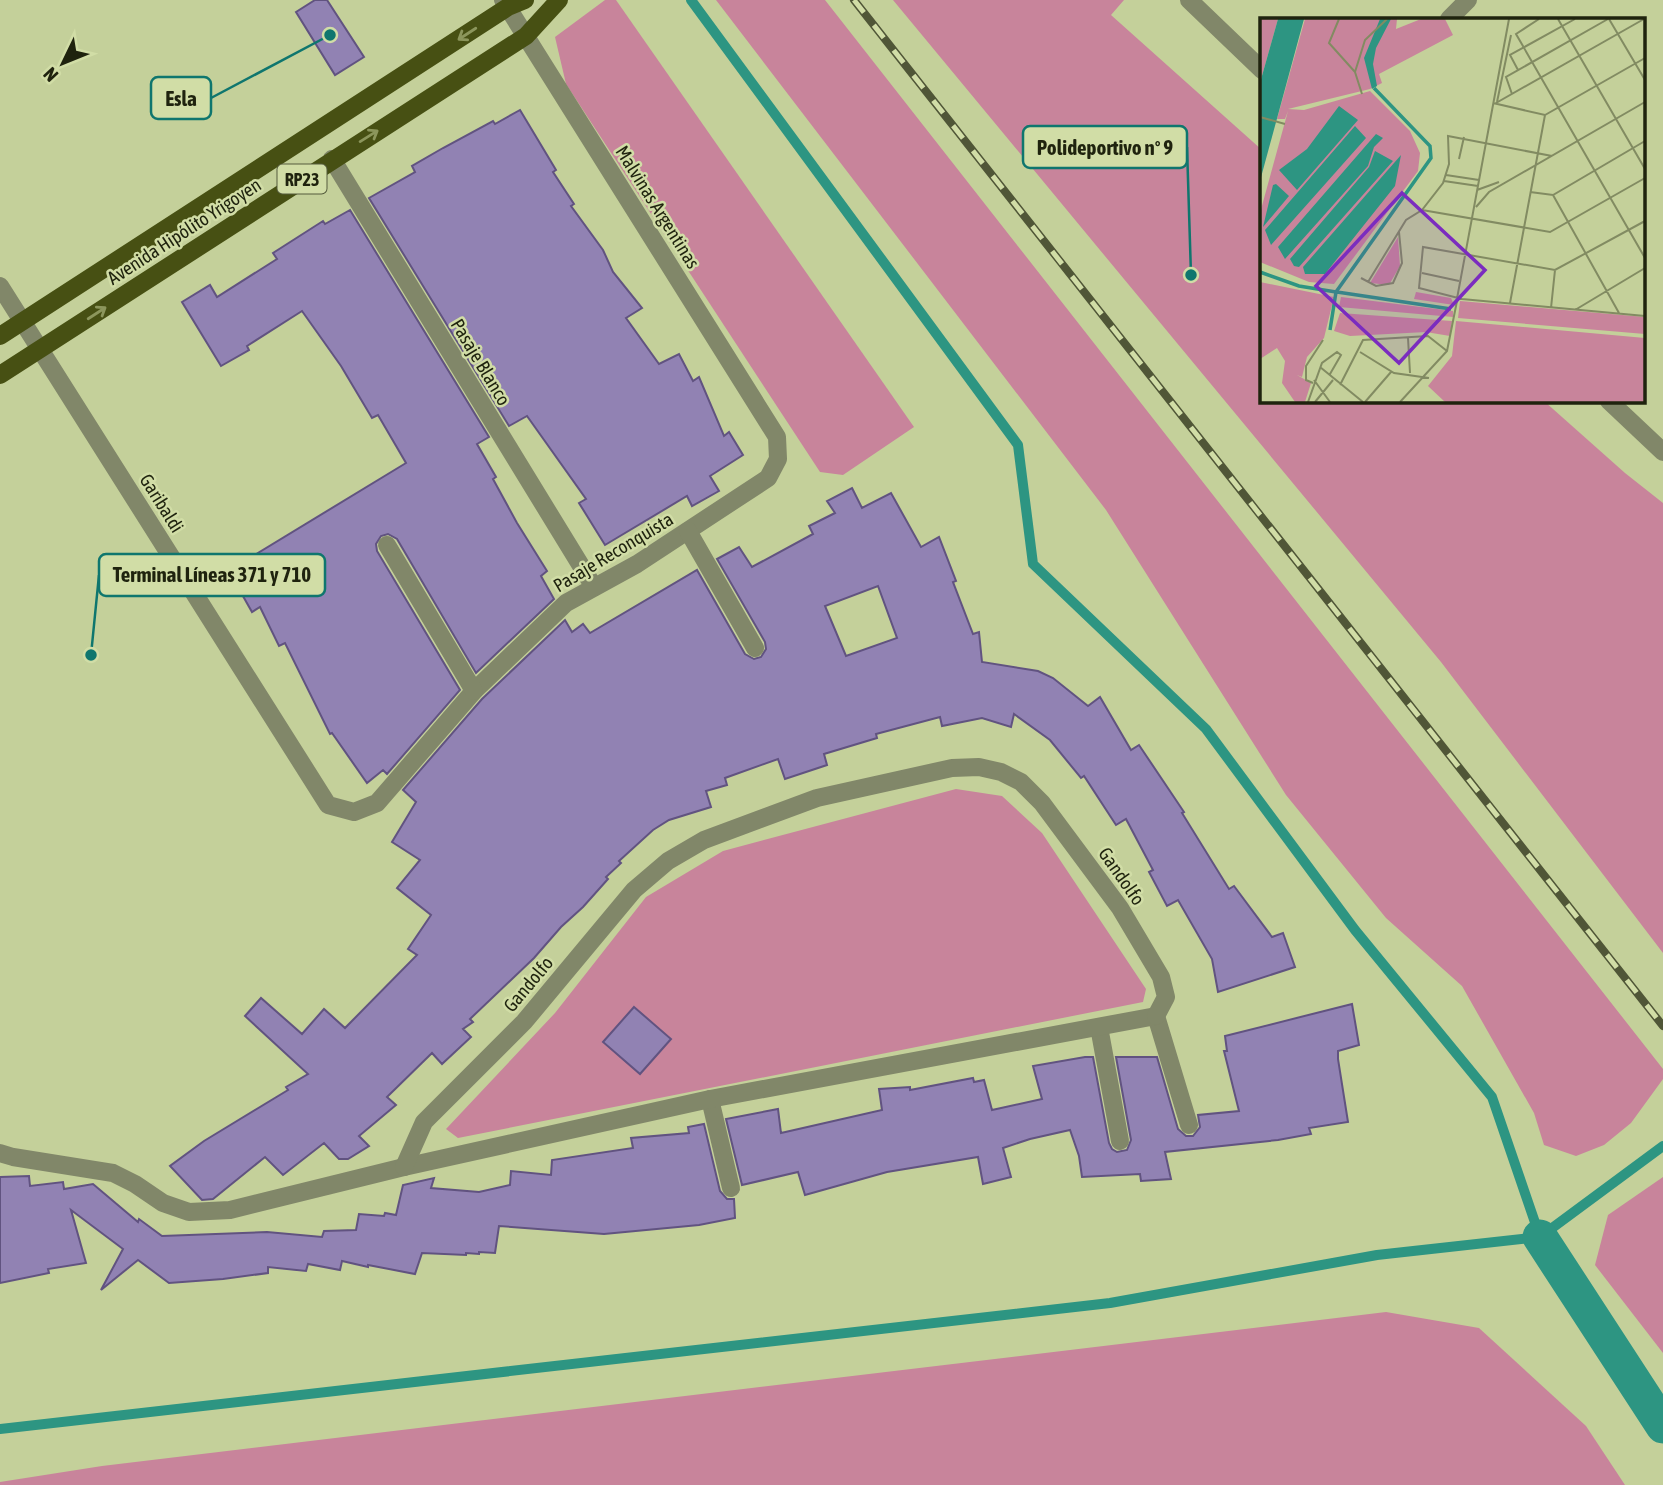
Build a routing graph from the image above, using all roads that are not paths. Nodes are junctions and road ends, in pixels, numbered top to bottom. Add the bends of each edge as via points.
1 (525, 0) edge
2 (559, 0) edge
3 (1189, 0) edge
4 (1468, 0) edge
5 (506, 4) edge
6 (1449, 18) edge
7 (526, 36) junction
8 (1260, 68) edge
9 (332, 159) junction
10 (0, 286) edge
11 (23, 321) junction
12 (0, 336) edge
13 (40, 351) junction
14 (0, 375) edge
15 (1610, 402) edge
16 (777, 437) joint
17 (1663, 452) edge
18 (688, 531) junction
19 (387, 545) dead end
20 (594, 587) junction
21 (755, 648) dead end
22 (474, 691) junction
23 (377, 803) joint
24 (1156, 1016) junction
25 (1100, 1027) junction
26 (710, 1099) junction
27 (1189, 1125) dead end
28 (1120, 1141) dead end
29 (0, 1153) edge
30 (404, 1167) junction
31 (731, 1188) dead end

1 - 5 main road, Avenida Hipólito Yrigoyen / RP23
2 - 7 main road, Avenida Hipólito Yrigoyen / RP23
3 - 8 street
4 - 6 street
5 - 7 street, Malvinas Argentinas
5 -> 11 main road, Avenida Hipólito Yrigoyen / RP23
9 -> 7 main road, Avenida Hipólito Yrigoyen / RP23
7 - 16 street, Malvinas Argentinas
13 -> 9 main road, Avenida Hipólito Yrigoyen / RP23
9 - 20 street, Pasaje Blanco
10 - 11 street, Garibaldi
11 - 12 main road, Avenida Hipólito Yrigoyen / RP23
11 - 13 street, Garibaldi
13 - 14 main road, Avenida Hipólito Yrigoyen / RP23
13 - 23 street, Garibaldi via 328,805 354,812
15 - 17 street
16 - 18 street, Pasaje Reconquista via 778,459 768,478
18 - 20 street, Pasaje Reconquista
18 - 21 street
19 - 22 street
20 - 22 street, Pasaje Reconquista via 566,603
22 - 23 street, Pasaje Reconquista
24 - 25 street
24 - 27 street
24 - 30 street, Gandolfo via 1166,997 1161,977 1120,908 1042,803 1021,782 1001,772 952,768 817,798 704,840 668,861 634,890 524,1022 424,1122
25 - 26 street
25 - 28 street
26 - 30 street
26 - 31 street
29 - 30 street via 113,1173 163,1203 189,1212 230,1210

